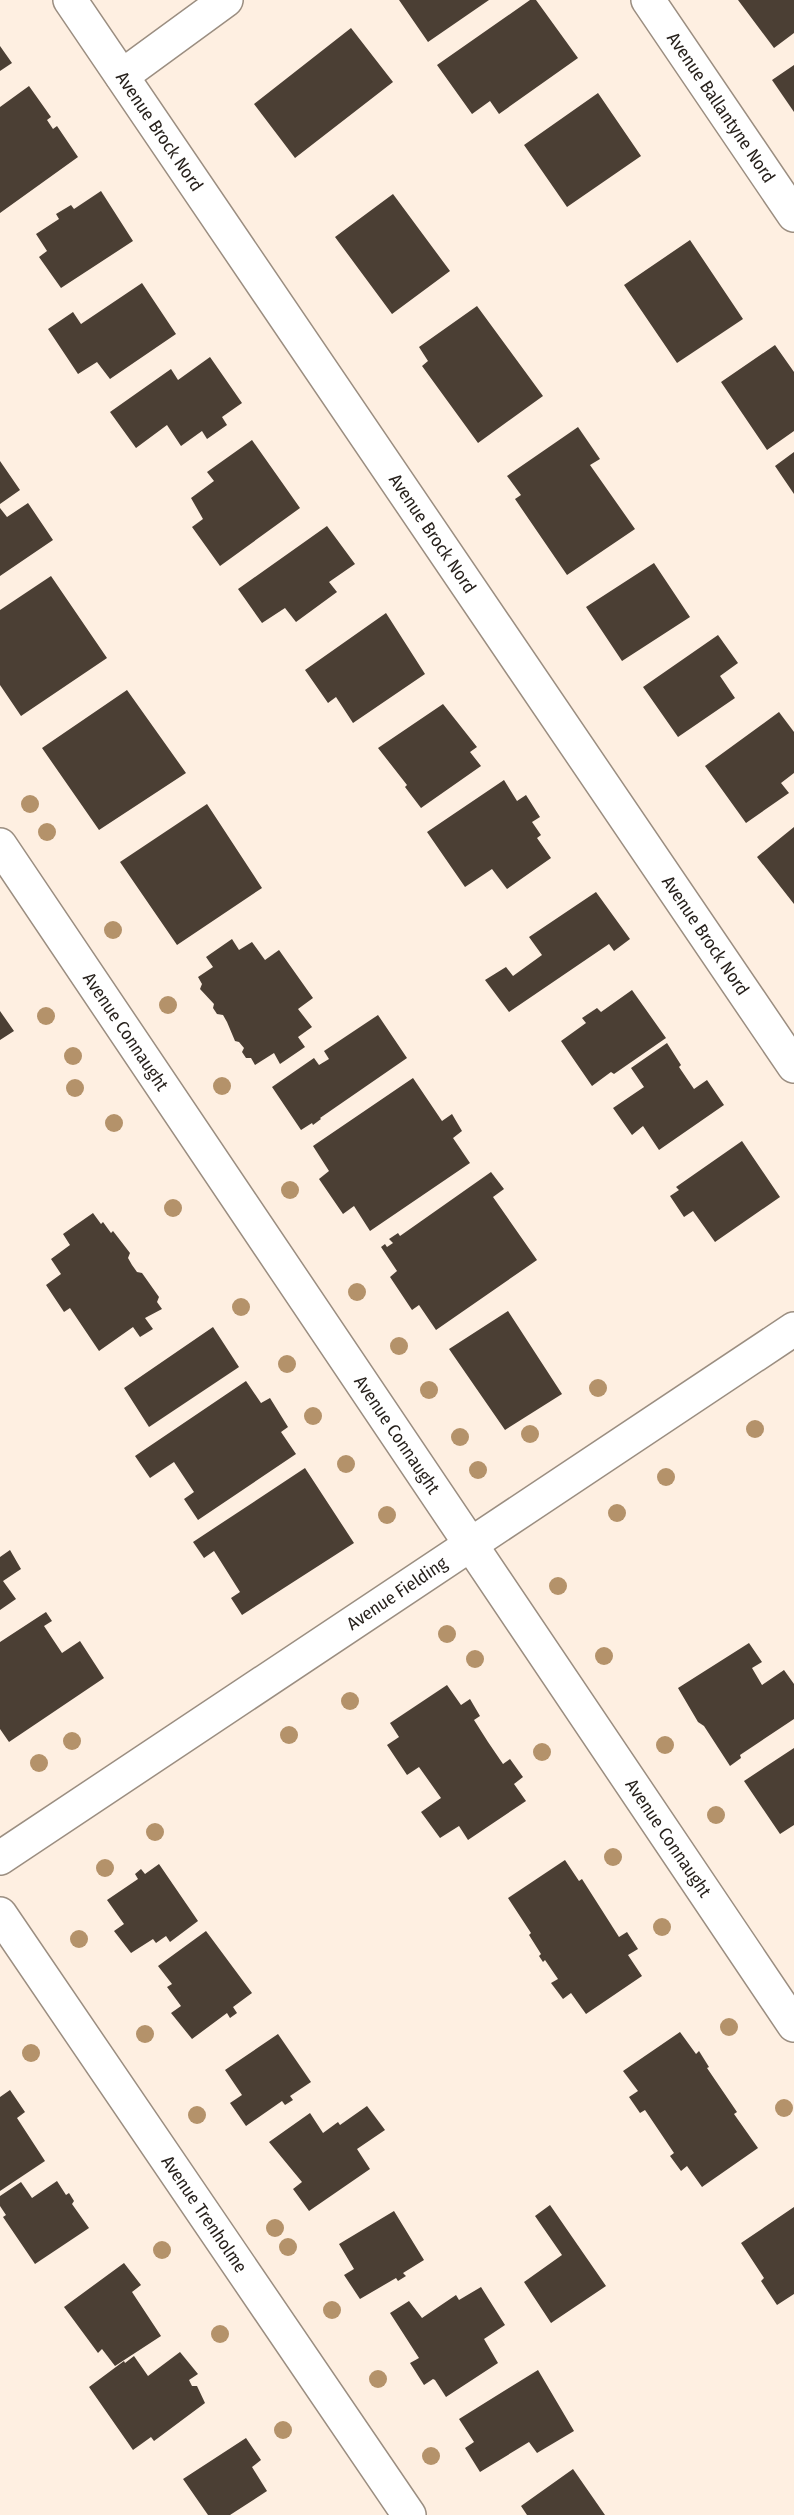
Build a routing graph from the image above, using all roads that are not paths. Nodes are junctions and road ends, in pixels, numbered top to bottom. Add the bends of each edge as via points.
1 (70, 0) edge
2 (226, 0) edge
3 (648, 0) edge
4 (122, 76) junction
5 (794, 215) edge
6 (0, 845) edge
7 (794, 1066) edge
8 (794, 1329) edge
9 (470, 1545) junction
10 (0, 1858) edge
11 (0, 1914) edge
12 (794, 2025) edge
13 (409, 2515) edge

1 - 4 street, Avenue Brock Nord
2 - 4 street
3 - 5 street, Avenue Ballantyne Nord
4 - 7 street, Avenue Brock Nord
6 - 9 street, Avenue Connaught
8 - 9 street, Avenue Fielding
9 - 10 street, Avenue Fielding
9 - 12 street, Avenue Connaught
11 - 13 street, Avenue Trenholme

